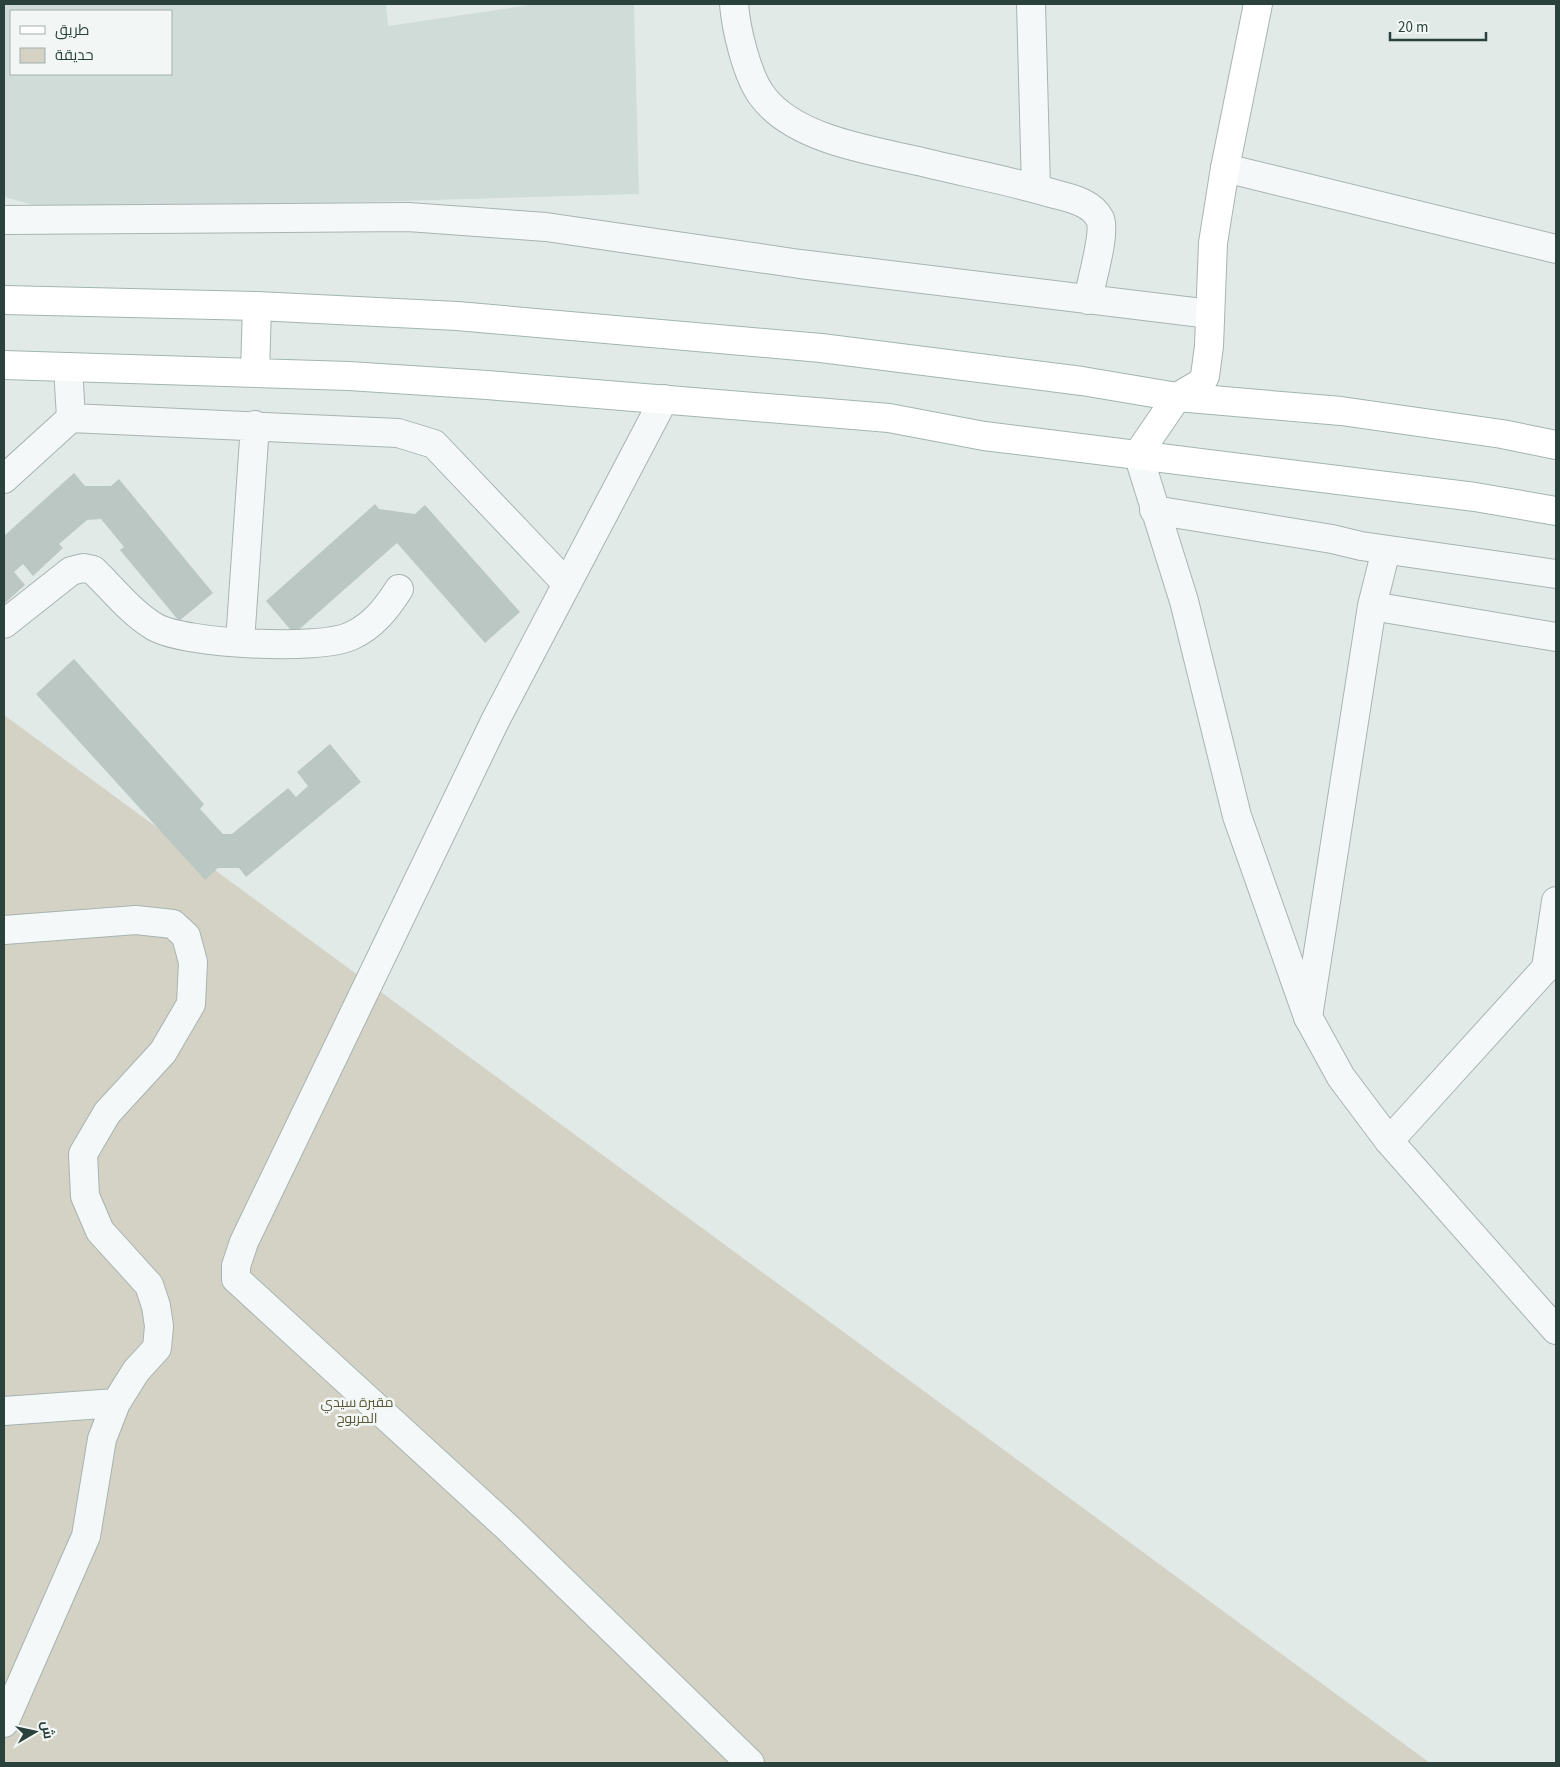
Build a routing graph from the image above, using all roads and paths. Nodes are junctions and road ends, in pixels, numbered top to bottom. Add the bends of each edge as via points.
1 (734, 4) edge
2 (1031, 4) edge
3 (1258, 4) edge
4 (1225, 168) junction
5 (1036, 188) junction
6 (4, 220) edge
7 (1556, 250) edge
8 (4, 300) edge
9 (1088, 300) junction
10 (257, 306) junction
11 (1210, 314) junction
12 (4, 365) edge
13 (68, 367) junction
14 (255, 373) junction
15 (1177, 397) junction
16 (664, 399) junction
17 (71, 418) junction
18 (254, 425) junction
19 (1556, 445) edge
20 (1138, 454) junction
21 (4, 479) edge
22 (1154, 510) junction
23 (1556, 511) edge
24 (1386, 550) junction
25 (1556, 574) edge
26 (567, 584) junction
27 (399, 589) dead end
28 (1372, 606) junction
29 (4, 624) edge
30 (1556, 637) edge
31 (240, 642) junction
32 (1556, 901) edge
33 (4, 930) edge
34 (1551, 973) edge
35 (1308, 1017) junction
36 (1389, 1141) junction
37 (1556, 1330) edge
38 (116, 1403) junction
39 (4, 1411) edge
40 (4, 1723) edge
41 (750, 1763) edge

1 - 5 street via 752,80 776,111 804,128 846,145
2 - 5 street
3 - 4 main road
4 - 7 street
4 - 11 main road via 1213,243
5 - 9 street via 1080,201 1092,208 1100,219 1103,232
6 - 9 street via 408,217 546,227 800,264
8 - 10 main road
9 - 11 street
10 - 14 main road
10 - 15 main road via 457,316 821,348 1082,381
11 - 15 main road via 1206,376
12 - 13 main road
13 - 14 main road
13 - 17 street
14 - 16 main road via 378,378
15 - 19 main road via 1341,411
15 - 20 main road
16 - 20 main road via 889,418 984,436
16 - 26 street
17 - 18 street
17 - 21 street
18 - 26 street via 398,433 434,444
18 - 31 street
20 - 22 street
20 - 23 main road
22 - 24 street
22 - 35 street via 1184,601 1237,816
24 - 25 street
24 - 28 street
26 - 41 street via 495,721 287,1150 244,1242 236,1266 236,1279 507,1527
27 - 31 street via 380,616 350,637 298,643
28 - 30 street
28 - 35 street
29 - 31 street via 71,571 83,568 93,570 154,626 199,640
32 - 34 street
33 - 38 street via 136,920 172,924 186,936 193,962 191,1004 163,1052 107,1113 83,1154 85,1196 100,1231 149,1285 158,1320 157,1348 136,1371
34 - 36 street
35 - 36 street via 1342,1077
36 - 37 street
38 - 39 street
38 - 40 street via 102,1439 86,1536

